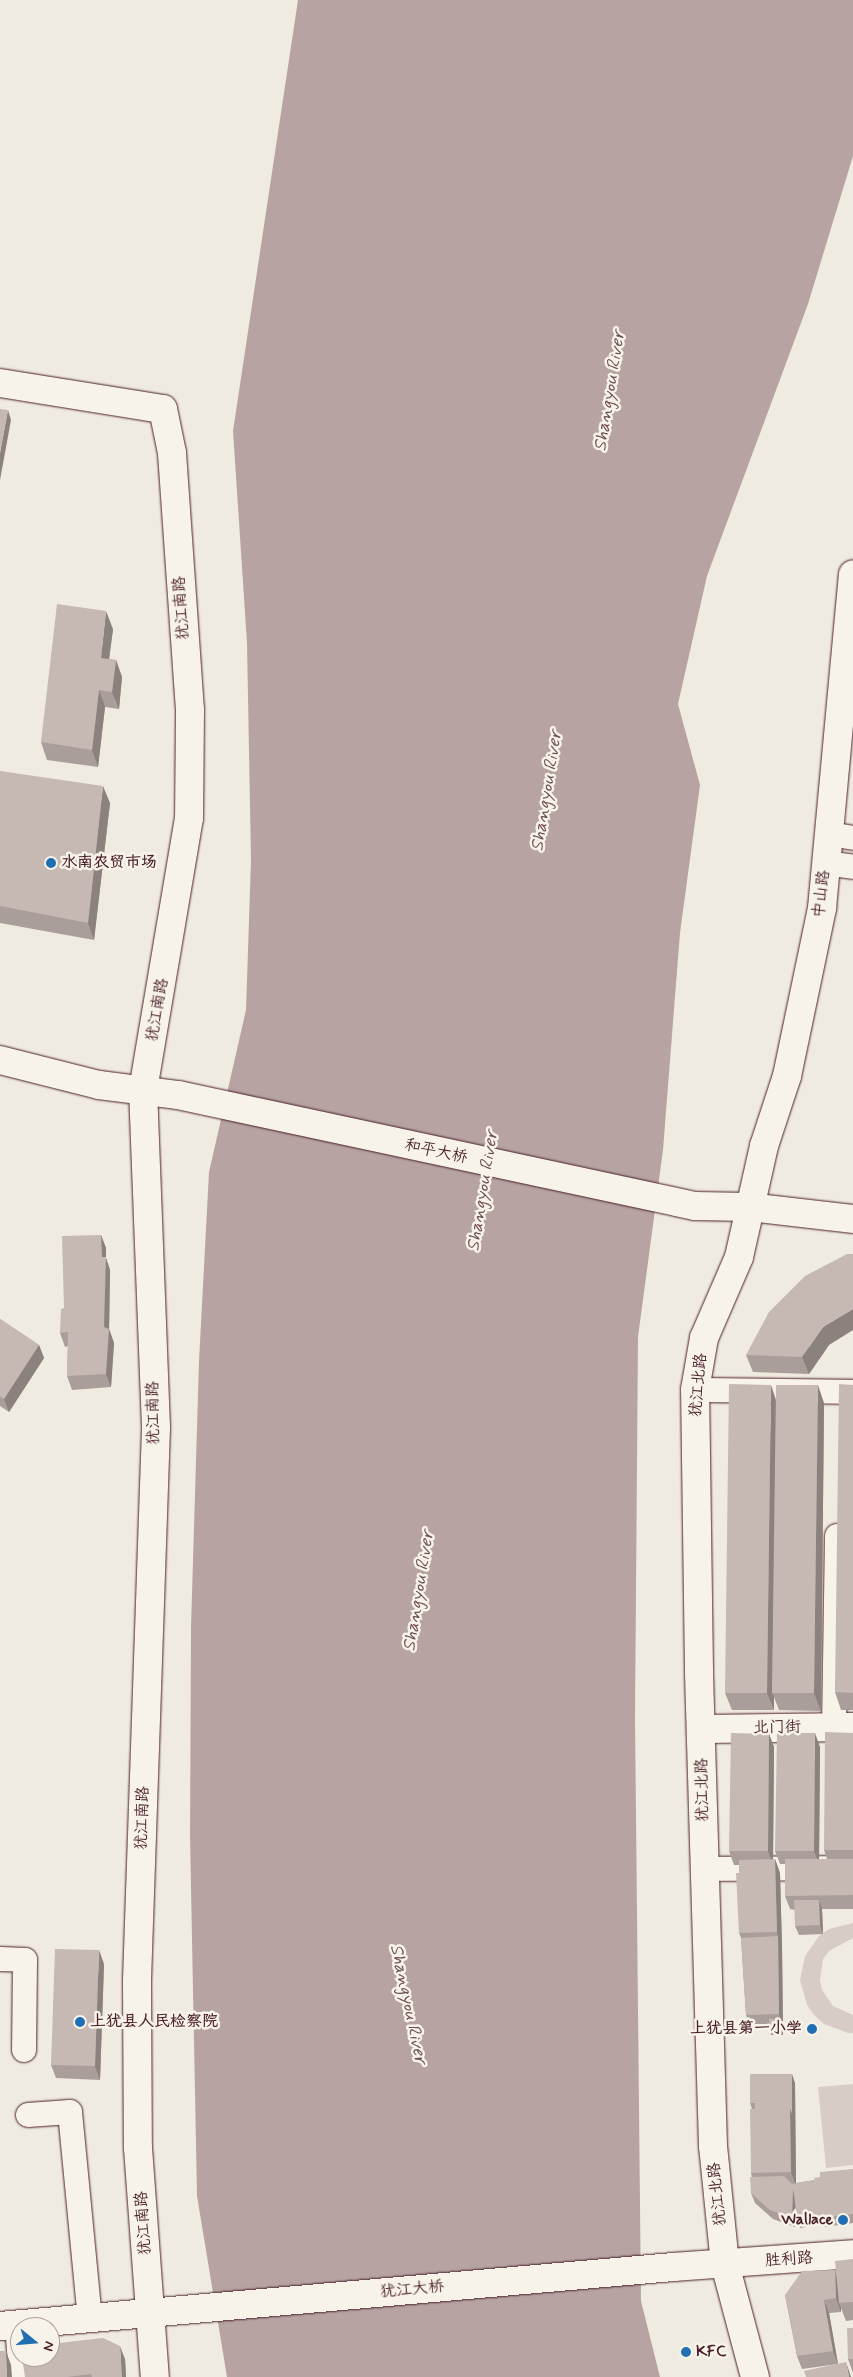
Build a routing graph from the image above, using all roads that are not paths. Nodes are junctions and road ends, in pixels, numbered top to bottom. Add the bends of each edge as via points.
1 (0, 382) edge
2 (853, 574) edge
3 (841, 836) edge
4 (826, 863) junction
5 (853, 867) edge
6 (0, 1060) edge
7 (143, 1089) junction
8 (750, 1207) junction
9 (853, 1219) edge
10 (695, 1390) junction
11 (844, 1398) edge
12 (838, 1510) edge
13 (843, 1727) edge
14 (702, 1729) junction
15 (853, 1868) edge
16 (705, 1869) junction
17 (0, 1959) edge
18 (24, 2050) dead end
19 (28, 2116) dead end
20 (853, 2254) edge
21 (725, 2264) junction
22 (673, 2267) joint
23 (151, 2314) junction
24 (90, 2319) junction
25 (8, 2325) edge
26 (21, 2377) edge
27 (155, 2377) edge
28 (755, 2377) edge

1 - 7 street, 犹江南路 via 163,409 172,453 190,710 189,818
2 - 3 street, 中山路
3 - 4 street, 中山路
4 - 5 street
4 - 8 street, 中山路 via 822,908 787,1076 764,1146
6 - 7 street, 和平大桥 via 99,1085
7 - 8 street, 和平大桥 via 695,1206
7 - 23 street, 犹江南路 via 156,1428 137,1981 138,2148
8 - 9 street, 和平大桥
8 - 10 street, 犹江北路 via 739,1257 704,1338
10 - 11 street
10 - 14 street, 犹江北路
12 - 13 street
13 - 14 street, 北门街
14 - 16 street, 犹江北路
15 - 16 street
16 - 21 street, 犹江北路 via 713,2146
17 - 18 street via 25,1960
19 - 24 street via 70,2112
20 - 21 street, 胜利路
21 - 22 street, 胜利路
21 - 28 street, 犹江北路
22 - 23 street, 犹江大桥
23 - 24 street, 犹江大桥
23 - 27 street, 犹江南路
24 - 25 street, 犹江大桥
25 - 26 street

